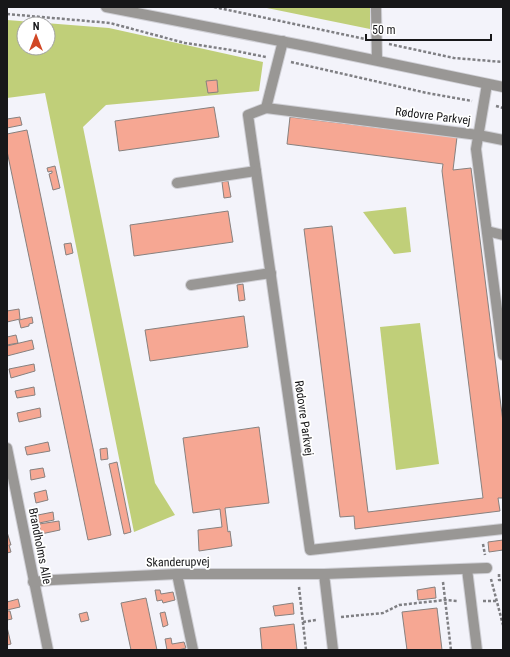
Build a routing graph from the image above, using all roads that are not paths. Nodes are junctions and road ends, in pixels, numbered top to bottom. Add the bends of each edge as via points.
1 (106, 7) edge
2 (376, 7) edge
3 (283, 41) junction
4 (377, 60) junction
5 (487, 84) junction
6 (503, 87) edge
7 (266, 108) junction
8 (478, 135) junction
9 (503, 140) edge
10 (256, 172) junction
11 (177, 183) dead end
12 (487, 231) junction
13 (503, 235) edge
14 (271, 273) junction
15 (191, 285) dead end
16 (503, 355) edge
17 (7, 448) edge
18 (503, 529) edge
19 (487, 568) dead end
20 (467, 569) junction
21 (177, 574) junction
22 (324, 574) junction
23 (33, 582) junction
24 (48, 650) edge
25 (193, 650) edge
26 (333, 650) edge
27 (477, 650) edge

1 - 3 street
2 - 4 street
3 - 4 street
3 - 7 street
4 - 5 street
5 - 6 street
5 - 8 street, Rødovre Parkvej
7 - 8 street, Rødovre Parkvej
7 - 10 street, Rødovre Parkvej via 248,116
8 - 9 street, Rødovre Parkvej
8 - 12 street, Rødovre Parkvej via 476,149
10 - 11 street
10 - 14 street, Rødovre Parkvej
12 - 13 street
12 - 16 street, Rødovre Parkvej
14 - 15 street
14 - 18 street, Rødovre Parkvej via 310,550
17 - 23 street, Brandholms Alle
19 - 20 street, Skanderupvej
20 - 22 street, Skanderupvej
20 - 27 street
21 - 22 street, Skanderupvej
21 - 23 street, Skanderupvej
21 - 25 street
22 - 26 street
23 - 24 street, Brandholms Alle

